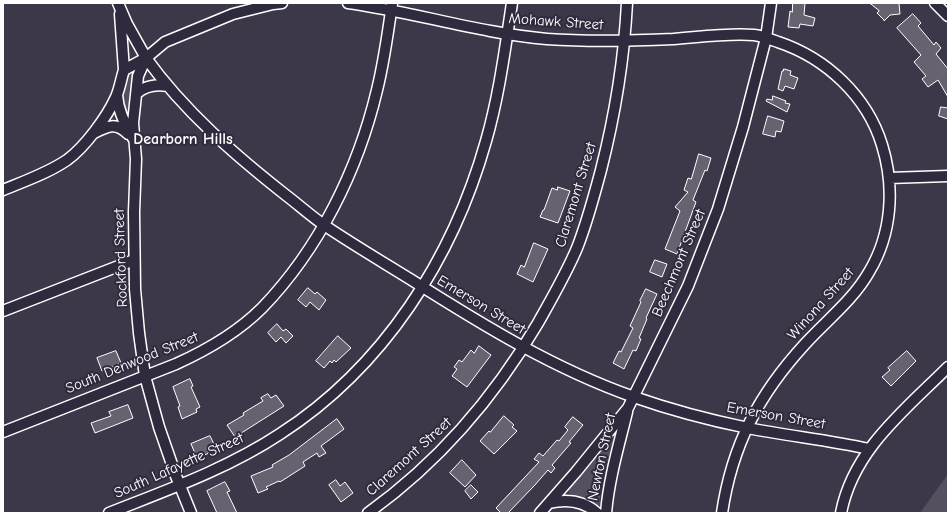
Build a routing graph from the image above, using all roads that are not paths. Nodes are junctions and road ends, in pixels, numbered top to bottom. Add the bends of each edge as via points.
1 (282, 3) edge
2 (348, 3) edge
3 (512, 3) edge
4 (627, 3) edge
5 (771, 3) edge
6 (935, 3) edge
7 (118, 5) edge
8 (391, 6) edge
9 (948, 16) edge
10 (507, 34) junction
11 (766, 38) junction
12 (625, 40) junction
13 (146, 58) junction
14 (124, 70) junction
15 (168, 86) junction
16 (136, 93) junction
17 (117, 95) junction
18 (93, 134) junction
19 (134, 140) junction
20 (948, 176) edge
21 (889, 178) junction
22 (3, 190) edge
23 (324, 225) junction
24 (134, 260) junction
25 (422, 288) junction
26 (3, 311) edge
27 (523, 348) junction
28 (948, 367) edge
29 (145, 376) junction
30 (634, 397) junction
31 (628, 408) junction
32 (746, 428) junction
33 (3, 432) edge
34 (869, 449) junction
35 (180, 484) junction
36 (549, 503) junction
37 (108, 513) edge
38 (191, 513) edge
39 (368, 513) edge
40 (540, 513) edge
41 (597, 513) edge
42 (606, 513) edge
43 (722, 513) edge
44 (841, 513) edge

1 - 13 street via 233,14 165,42
2 - 8 street, Mohawk Street
3 - 10 street, South Lafayette Street
4 - 12 street, Claremont Street
5 - 11 street, Beechmont Street
6 - 9 street
7 - 13 street
7 - 14 street
8 - 10 street, Mohawk Street
8 - 23 street, South Denwood Street via 382,70 369,122 344,187
10 - 12 street, Mohawk Street via 567,40
10 - 25 street, South Lafayette Street via 495,108 477,171 448,242
11 - 12 street, Mohawk Street via 755,35 724,35
11 - 21 street, Winona Street via 809,55 830,69 846,85 876,128
11 - 30 street, Beechmont Street via 718,209 688,286
12 - 27 street, Claremont Street via 612,122 587,221 563,278
13 - 14 street
13 - 15 street, Emerson Street
13 - 16 street, Rockford Street via 138,76
14 - 17 street
15 - 16 street via 152,86
15 - 23 street, Emerson Street via 229,147
16 - 19 street, Rockford Street
17 - 18 street
17 - 19 street via 126,127
18 - 19 street via 115,126 122,128
18 - 22 street via 68,159 45,173
19 - 24 street, Rockford Street
20 - 21 street
21 - 32 street, Winona Street via 886,227 880,250 870,272 851,298 786,366
23 - 25 street, Emerson Street
23 - 29 street, South Denwood Street via 286,280 261,309 240,327 197,354
24 - 26 street
24 - 29 street, Rockford Street
25 - 27 street, Emerson Street
25 - 35 street, South Lafayette Street via 373,353 333,394 280,434 250,452 220,468
27 - 30 street, Emerson Street
27 - 39 street, Claremont Street via 486,400 449,443 413,477
28 - 34 street via 886,427
29 - 33 street, South Denwood Street
29 - 35 street, Rockford Street via 159,427
30 - 31 street, Beechmont Street
30 - 32 street, Emerson Street
31 - 36 street, Beechmont Street
31 - 42 street, Newton Street via 612,474
32 - 34 street, Emerson Street
32 - 43 street, Winona Street via 733,459
34 - 44 street via 852,478
35 - 37 street, South Lafayette Street
35 - 38 street, Rockford Street
36 - 40 street, Beechmont Street
36 - 41 street via 572,501 585,505

